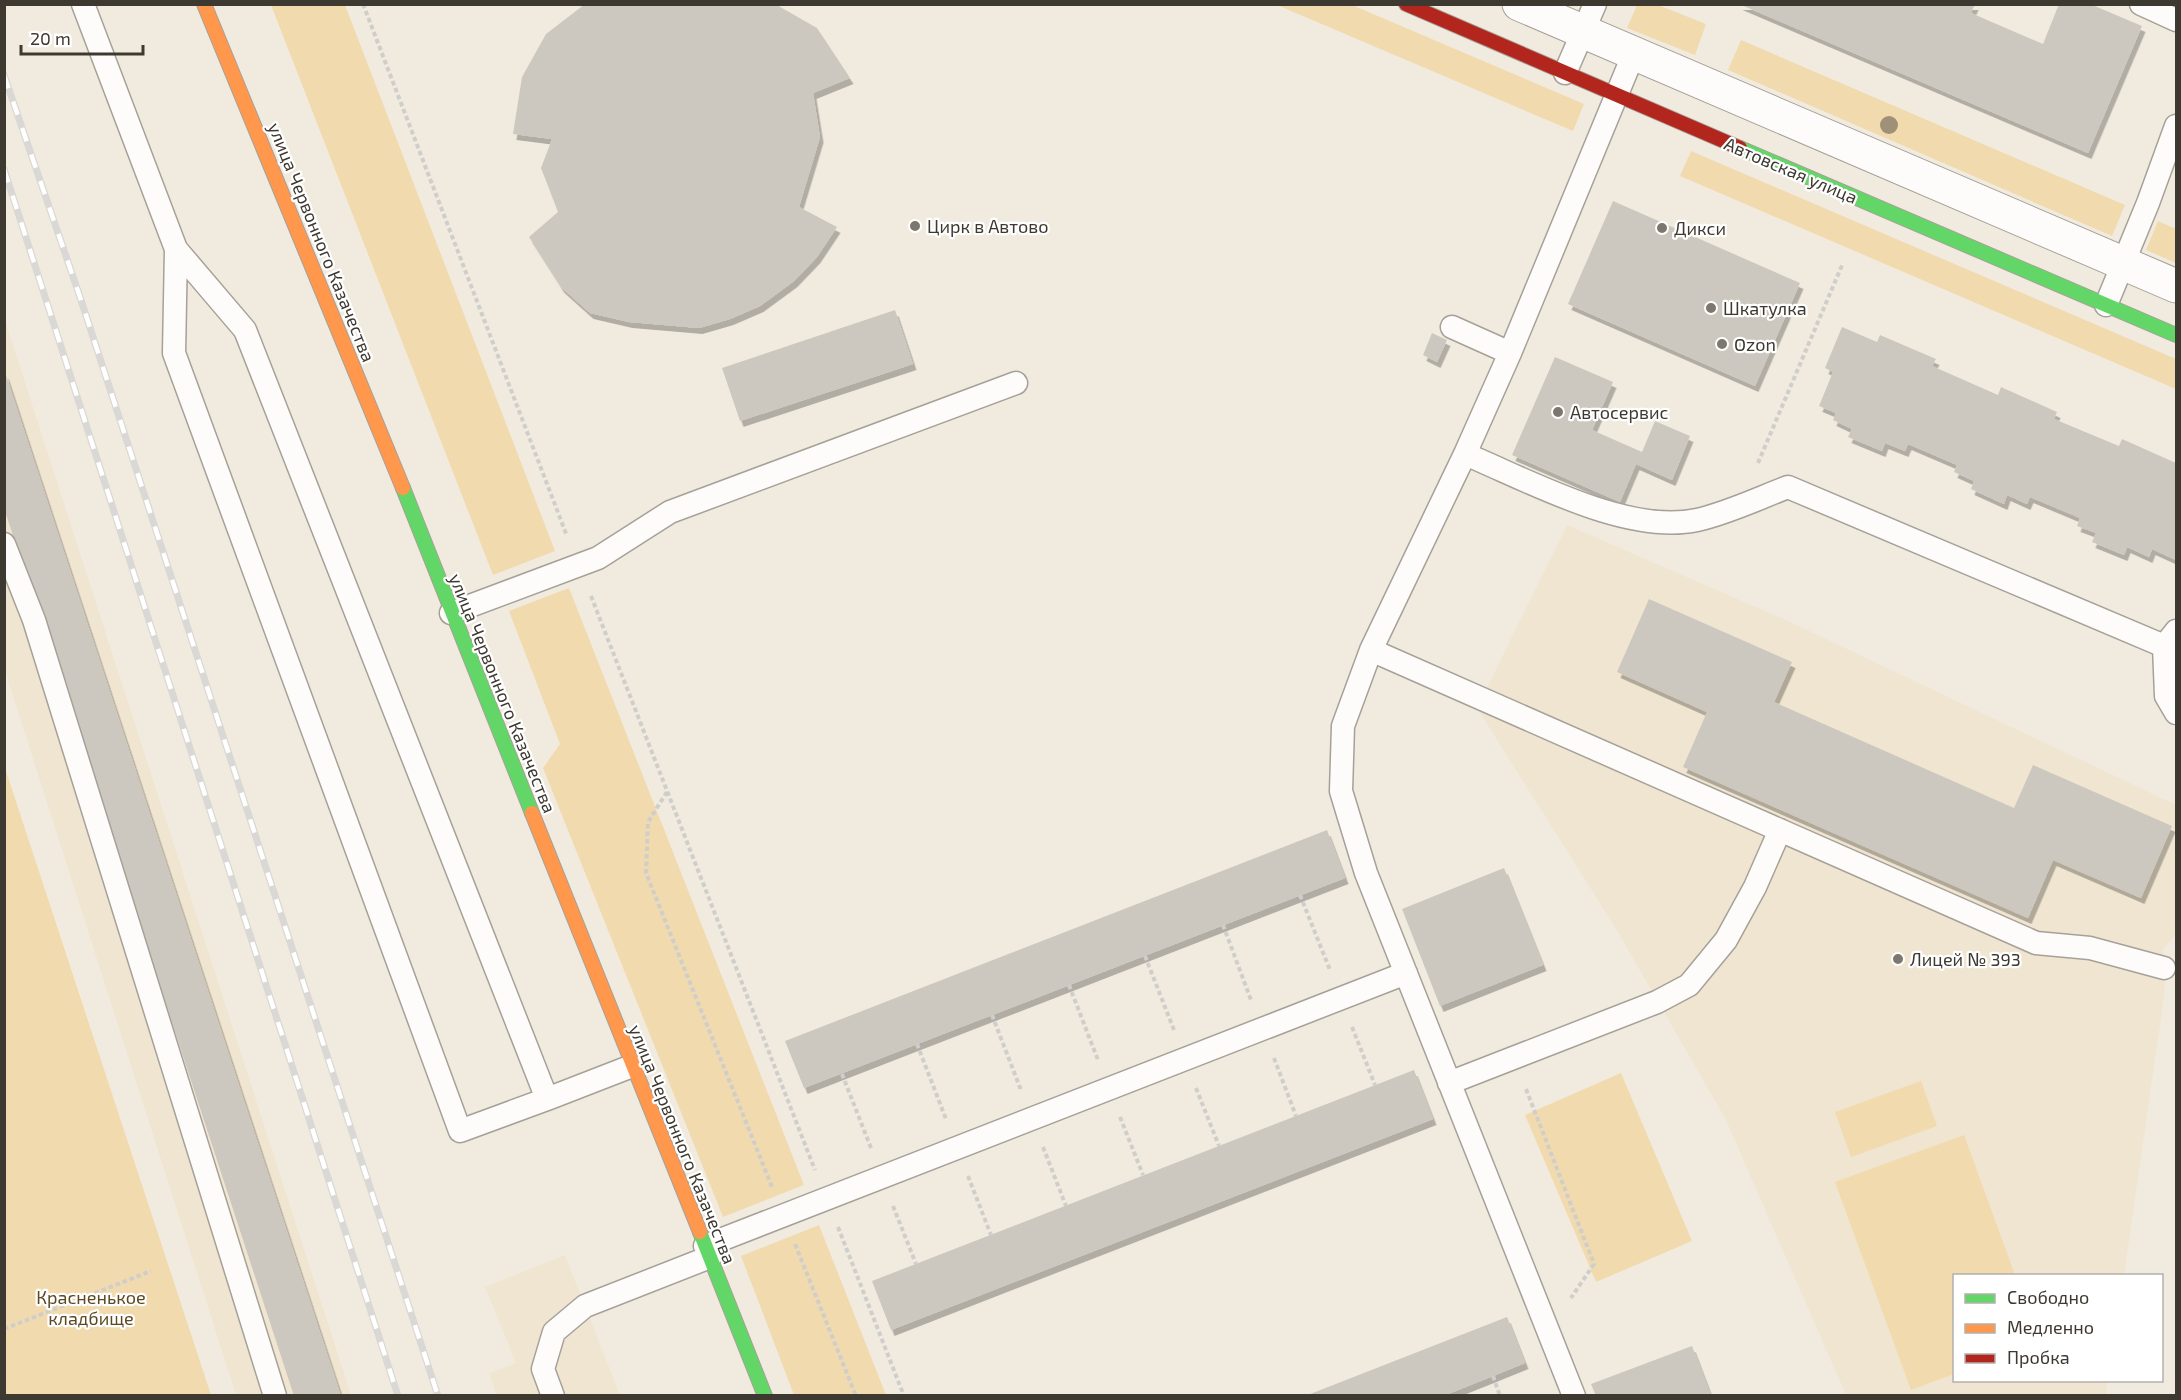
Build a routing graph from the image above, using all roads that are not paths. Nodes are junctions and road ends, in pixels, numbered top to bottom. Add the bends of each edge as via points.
1 (83, 4) edge
2 (204, 4) edge
3 (1406, 4) edge
4 (1519, 4) edge
5 (2141, 4) edge
6 (1589, 18) edge
7 (2176, 20) edge
8 (1634, 53) junction
9 (1565, 73) junction
10 (1616, 95) junction
11 (2176, 126) edge
12 (176, 249) junction
13 (2123, 264) junction
14 (2176, 286) edge
15 (2106, 305) junction
16 (1452, 327) dead end
17 (2176, 335) edge
18 (1510, 353) junction
19 (1016, 383) dead end
20 (1465, 454) junction
21 (4, 544) edge
22 (451, 613) junction
23 (2170, 638) edge
24 (1371, 650) junction
25 (2176, 713) edge
26 (1779, 830) junction
27 (2164, 968) dead end
28 (1406, 974) junction
29 (632, 1066) junction
30 (1449, 1083) junction
31 (547, 1099) junction
32 (707, 1252) junction
33 (275, 1395) edge
34 (553, 1395) edge
35 (765, 1395) edge
36 (1574, 1395) edge

1 - 12 lane
2 - 22 street, улица Червонного Казачества via 338,326
3 - 9 street, Автовская улица
4 - 6 street
5 - 7 lane
6 - 8 street
6 - 9 lane
8 - 10 lane
8 - 13 street
9 - 10 street, Автовская улица
10 - 15 street, Автовская улица
10 - 18 lane
11 - 13 lane
12 - 31 lane via 245,330
12 - 31 lane via 174,353 460,1131
13 - 14 street
13 - 15 lane
15 - 17 street, Автовская улица
16 - 18 lane
18 - 20 lane
19 - 22 lane via 670,512 597,558
20 - 23 lane via 1614,516 1652,523 1696,520 1788,487
20 - 24 lane
21 - 33 lane via 34,620
22 - 29 street, улица Червонного Казачества
23 - 25 lane via 2166,696
24 - 26 lane
24 - 28 lane via 1343,726 1341,791 1366,873
26 - 27 lane via 2036,943 2090,948
26 - 30 lane via 1755,887 1726,940 1689,985 1657,1002
28 - 30 lane
28 - 32 lane via 783,1216
29 - 31 lane
29 - 32 street, улица Червонного Казачества
30 - 36 lane
32 - 34 lane via 585,1306 554,1332 543,1369
32 - 35 street, улица Червонного Казачества

